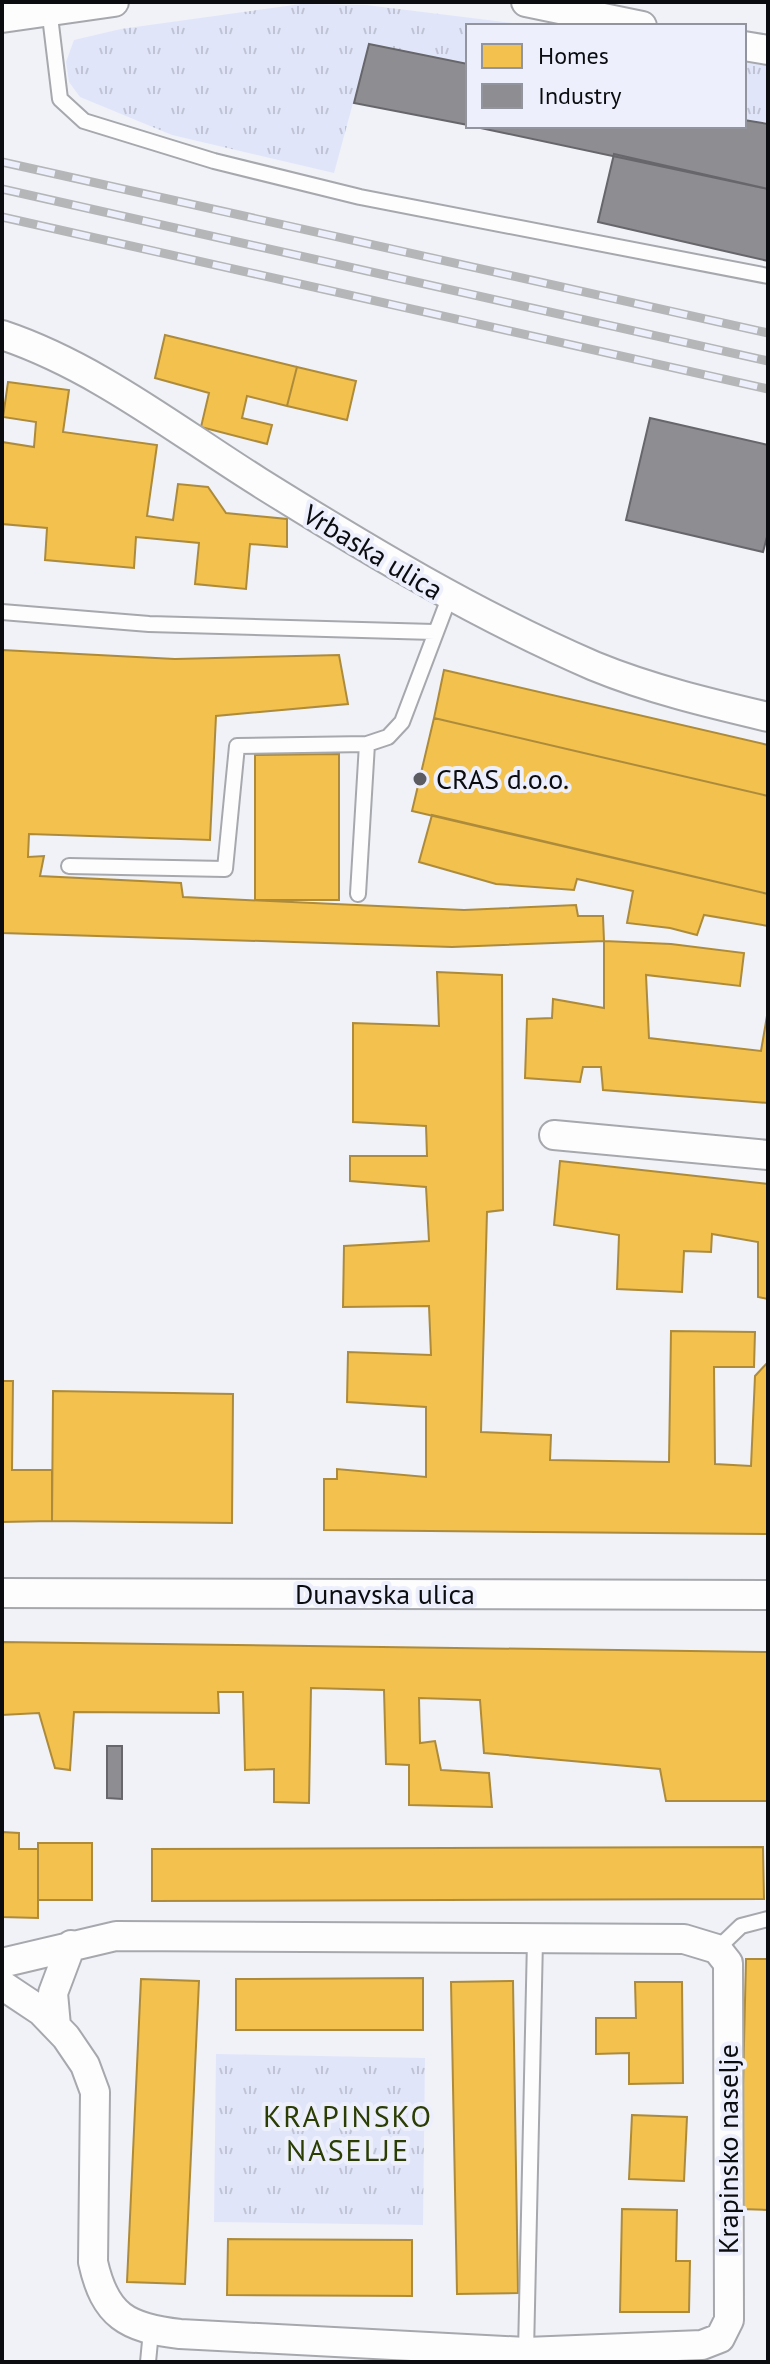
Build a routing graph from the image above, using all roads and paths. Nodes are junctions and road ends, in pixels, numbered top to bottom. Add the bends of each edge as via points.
1 (114, 2) edge
2 (526, 2) edge
3 (49, 8) edge
4 (2, 18) edge
5 (632, 24) edge
6 (746, 46) edge
7 (768, 50) edge
8 (768, 276) edge
9 (2, 335) edge
10 (449, 598) junction
11 (2, 612) edge
12 (434, 632) junction
13 (768, 717) edge
14 (367, 744) junction
15 (69, 866) dead end
16 (358, 894) dead end
17 (554, 1135) dead end
18 (768, 1155) edge
19 (2, 1593) edge
20 (768, 1595) edge
21 (768, 1919) edge
22 (535, 1940) junction
23 (71, 1945) junction
24 (717, 1949) junction
25 (2, 1963) edge
26 (2, 1985) edge
27 (56, 2026) junction
28 (151, 2331) junction
29 (526, 2352) junction
30 (691, 2354) edge
31 (148, 2362) edge

1 - 3 street
2 - 5 street
3 - 4 street
3 - 8 lane via 60,99 84,121 214,161 360,197
6 - 7 street
9 - 10 street, Vrbaska ulica via 35,346 107,385
10 - 12 lane
10 - 13 street, Vrbaska ulica via 596,667 681,696
11 - 12 lane via 149,624
12 - 14 lane via 402,722 388,737
14 - 15 lane via 237,746 225,869
14 - 16 lane
17 - 18 street
19 - 20 street, Dunavska ulica
21 - 24 lane via 741,1926
22 - 23 street via 116,1936
22 - 24 street via 684,1939
22 - 29 lane
23 - 25 street
23 - 27 street via 53,1993
24 - 30 street, Krapinsko naselje via 728,1963 729,2320 720,2338
26 - 27 street, Krapinsko naselje
27 - 28 street, Krapinsko naselje via 85,2065 95,2092 93,2262 99,2286 109,2307
28 - 29 street, Krapinsko naselje
28 - 31 lane
29 - 30 street, Krapinsko naselje

